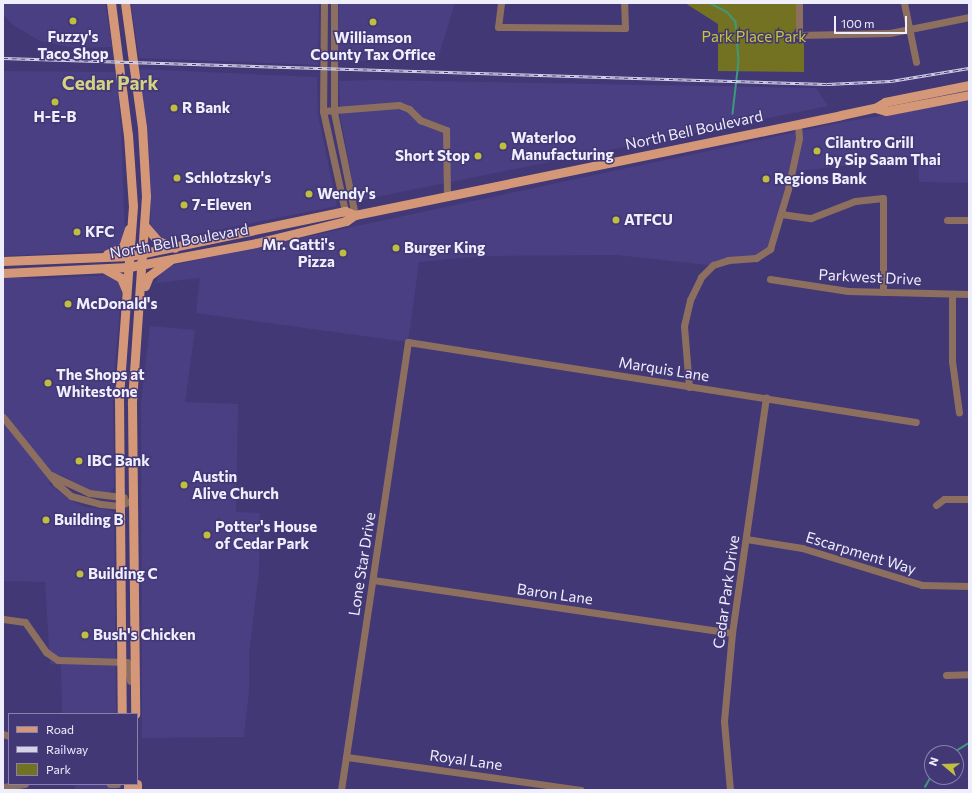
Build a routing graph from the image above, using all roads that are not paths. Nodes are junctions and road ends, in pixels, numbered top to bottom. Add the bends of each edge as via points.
1 (111, 3) edge
2 (125, 3) edge
3 (324, 3) edge
4 (334, 3) edge
5 (501, 3) edge
6 (624, 3) edge
7 (799, 3) edge
8 (904, 3) edge
9 (969, 17) edge
10 (910, 30) junction
11 (916, 62) dead end
12 (969, 85) edge
13 (969, 95) edge
14 (875, 108) junction
15 (323, 112) junction
16 (334, 112) junction
17 (798, 124) junction
18 (447, 197) junction
19 (345, 211) junction
20 (781, 214) junction
21 (355, 215) junction
22 (133, 220) junction
23 (947, 220) dead end
24 (969, 220) edge
25 (346, 221) junction
26 (145, 226) junction
27 (177, 248) junction
28 (144, 254) junction
29 (130, 256) junction
30 (95, 257) junction
31 (172, 259) junction
32 (3, 261) edge
33 (143, 264) junction
34 (129, 267) junction
35 (102, 268) junction
36 (3, 273) edge
37 (770, 279) dead end
38 (127, 291) junction
39 (883, 292) junction
40 (142, 293) junction
41 (952, 294) junction
42 (969, 294) edge
43 (408, 342) joint
44 (688, 387) junction
45 (766, 397) junction
46 (959, 413) dead end
47 (3, 417) edge
48 (916, 422) dead end
49 (51, 474) junction
50 (119, 495) junction
51 (969, 499) edge
52 (132, 500) junction
53 (936, 505) dead end
54 (119, 506) junction
55 (746, 539) junction
56 (119, 576) junction
57 (373, 580) junction
58 (969, 586) edge
59 (3, 619) edge
60 (135, 622) junction
61 (732, 633) junction
62 (121, 661) junction
63 (969, 674) edge
64 (946, 675) dead end
65 (122, 713) edge
66 (134, 713) edge
67 (135, 713) edge
68 (347, 757) junction
69 (18, 785) edge
70 (3, 787) edge
71 (572, 789) edge
72 (341, 790) edge
73 (581, 790) edge
74 (730, 790) edge

1 - 22 main road via 128,134
2 - 26 main road via 142,127
3 - 15 street
4 - 16 street
5 - 6 street via 498,27 625,28
7 - 10 street via 800,35 879,34
8 - 10 street
9 - 10 street
10 - 11 street
12 - 14 main road, North Bell Boulevard via 885,102
13 - 14 main road, North Bell Boulevard via 886,111
14 - 17 main road, North Bell Boulevard
15 - 16 street
15 - 19 street
16 - 18 street via 399,105 409,109 420,120 446,130
16 - 21 street
17 - 18 main road, North Bell Boulevard
17 - 20 street via 799,138
18 - 21 main road, North Bell Boulevard
19 - 21 main road
19 - 25 street
19 - 27 main road, North Bell Boulevard
20 - 39 street via 811,218 855,202 883,198
20 - 44 street via 773,243 765,254 756,258 713,264 695,288 684,326
21 - 25 main road, North Bell Boulevard
22 - 29 main road
22 - 30 main road via 123,247 115,252
23 - 24 street
25 - 31 main road, North Bell Boulevard via 256,243
26 - 27 main road via 158,241
26 - 28 main road
27 - 28 main road, North Bell Boulevard
28 - 29 main road, North Bell Boulevard
28 - 33 main road
29 - 30 main road, North Bell Boulevard
29 - 34 main road
30 - 32 main road, North Bell Boulevard
31 - 33 main road, North Bell Boulevard
31 - 40 main road via 149,276
33 - 34 main road, North Bell Boulevard
33 - 40 main road
34 - 35 main road, North Bell Boulevard
34 - 38 main road
35 - 36 main road, North Bell Boulevard
35 - 38 main road via 121,278
37 - 39 street, Parkwest Drive via 827,289
38 - 50 main road via 119,398
39 - 41 street, Parkwest Drive
40 - 52 main road via 132,404
41 - 42 street, Parkwest Drive
41 - 46 street via 952,361
43 - 44 street, Marquis Lane
43 - 57 street, Lone Star Drive
44 - 45 street, Marquis Lane
45 - 48 street, Marquis Lane
45 - 55 street, Cedar Park Drive
47 - 49 street
49 - 50 street via 89,493
49 - 54 street via 56,483 71,496 89,503
50 - 52 street
50 - 54 main road
51 - 53 street via 944,499
52 - 54 street
52 - 60 main road
54 - 56 main road
55 - 58 street, Escarpment Way via 802,548 922,585
55 - 61 street, Cedar Park Drive
56 - 60 main road via 125,593 126,618
56 - 62 main road
57 - 61 street, Baron Lane
57 - 68 street, Lone Star Drive
59 - 62 street via 25,622 46,652 58,660
60 - 67 main road
61 - 74 street, Cedar Park Drive via 723,739
62 - 65 main road
62 - 66 street via 127,662 130,668 131,706
63 - 64 street
68 - 71 street, Royal Lane
68 - 72 street, Lone Star Drive
69 - 70 street
71 - 73 street, Royal Lane

